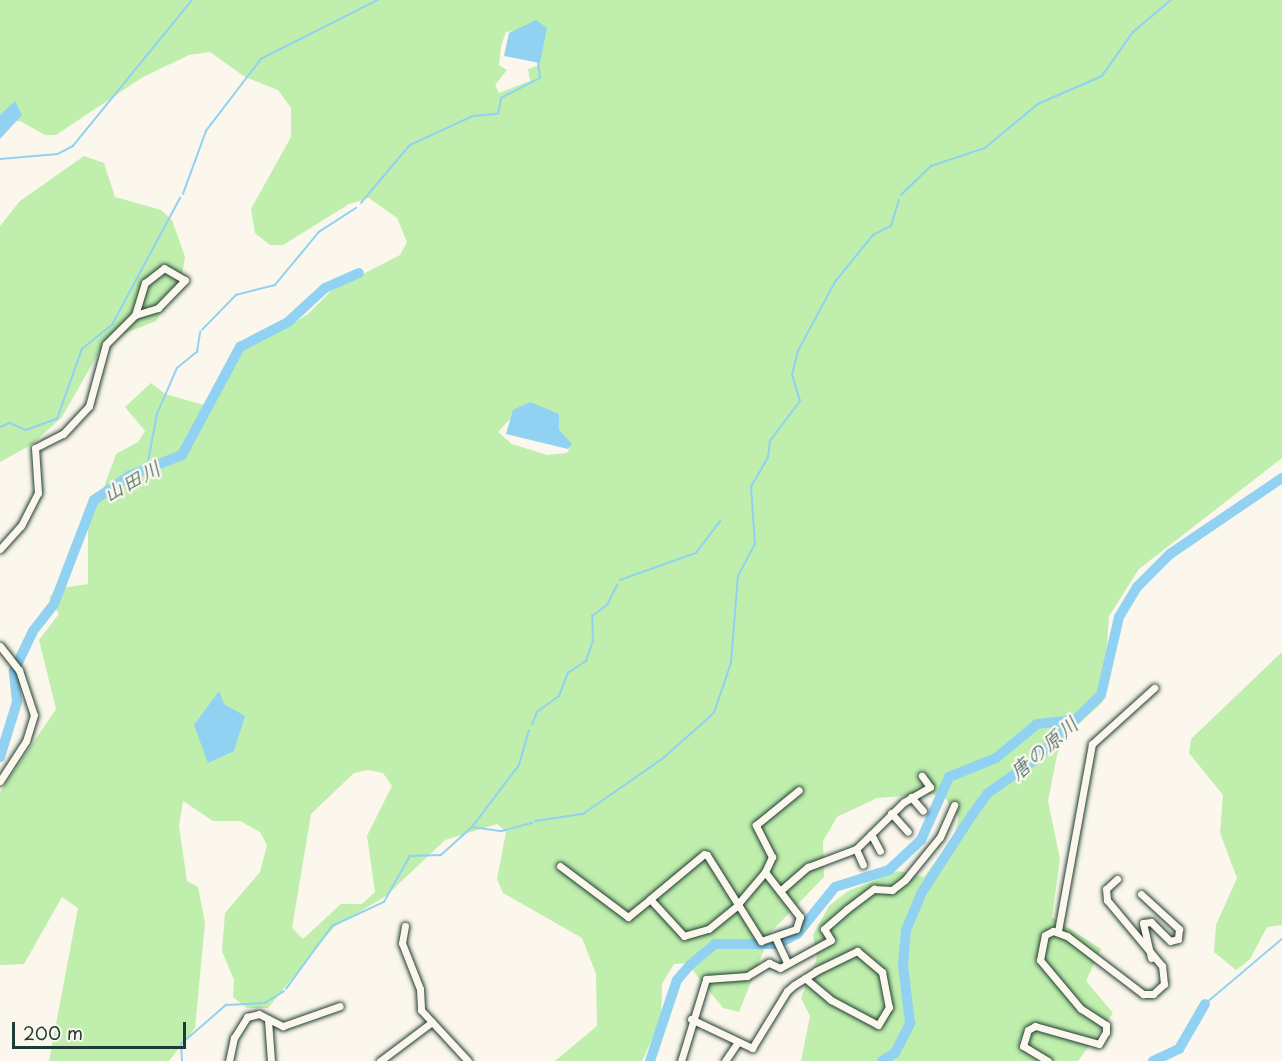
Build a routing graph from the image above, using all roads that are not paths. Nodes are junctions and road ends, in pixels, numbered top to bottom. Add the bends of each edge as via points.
1 (135, 315) junction
2 (0, 549) edge
3 (0, 646) edge
4 (1154, 688) dead end
5 (922, 776) dead end
6 (0, 781) edge
7 (799, 790) dead end
8 (911, 797) junction
9 (954, 805) dead end
10 (923, 811) dead end
11 (891, 813) junction
12 (908, 832) dead end
13 (871, 834) junction
14 (856, 849) junction
15 (880, 851) dead end
16 (863, 865) dead end
17 (560, 866) dead end
18 (765, 872) junction
19 (1117, 879) dead end
20 (780, 891) junction
21 (1140, 894) dead end
22 (650, 899) junction
23 (737, 905) junction
24 (405, 926) dead end
25 (1058, 931) junction
26 (776, 939) junction
27 (1151, 958) junction
28 (787, 963) junction
29 (806, 978) junction
30 (340, 1006) dead end
31 (691, 1019) junction
32 (268, 1020) junction
33 (432, 1022) junction
34 (738, 1042) junction
35 (229, 1061) edge
36 (271, 1061) edge
37 (380, 1061) edge
38 (468, 1061) edge
39 (681, 1061) edge
40 (725, 1061) edge
41 (1048, 1061) edge

1 - 1 street via 145,283 156,270 169,270 185,280 158,308
1 - 2 street via 106,344 89,406 63,434 35,448 38,493 21,526
3 - 6 street via 19,670 33,706 32,728
4 - 25 street via 1092,744
5 - 8 street via 930,787
7 - 18 street via 759,817 756,825 772,857
8 - 10 street
8 - 11 street
9 - 28 street via 940,837 905,880 892,890 874,889 826,926 831,940
11 - 12 street
11 - 13 street
13 - 14 street
13 - 15 street
14 - 16 street
14 - 20 street via 808,867
17 - 22 street via 628,917
18 - 20 street
18 - 23 street
19 - 27 street via 1106,889 1107,900
20 - 26 street via 801,920
21 - 27 street via 1179,928 1178,939 1170,941 1150,922 1143,923
22 - 23 street via 684,936 708,929
22 - 23 street via 704,854
23 - 26 street via 758,938
24 - 33 street via 402,943 420,989 419,1003
25 - 27 street via 1143,994 1153,994 1164,984 1162,966
25 - 41 street via 1040,942 1040,960 1082,1010 1106,1025 1106,1032 1099,1044 1035,1026 1028,1030 1023,1046
26 - 28 street
28 - 31 street via 780,968 769,963 739,978 706,979
29 - 29 street via 860,951 882,972 889,1008 878,1025 831,1000
29 - 34 street via 787,991 752,1048
30 - 32 street via 283,1026
31 - 34 street
31 - 39 street
32 - 35 street via 259,1014 247,1017 234,1038
32 - 36 street
33 - 37 street
33 - 38 street
34 - 40 street

